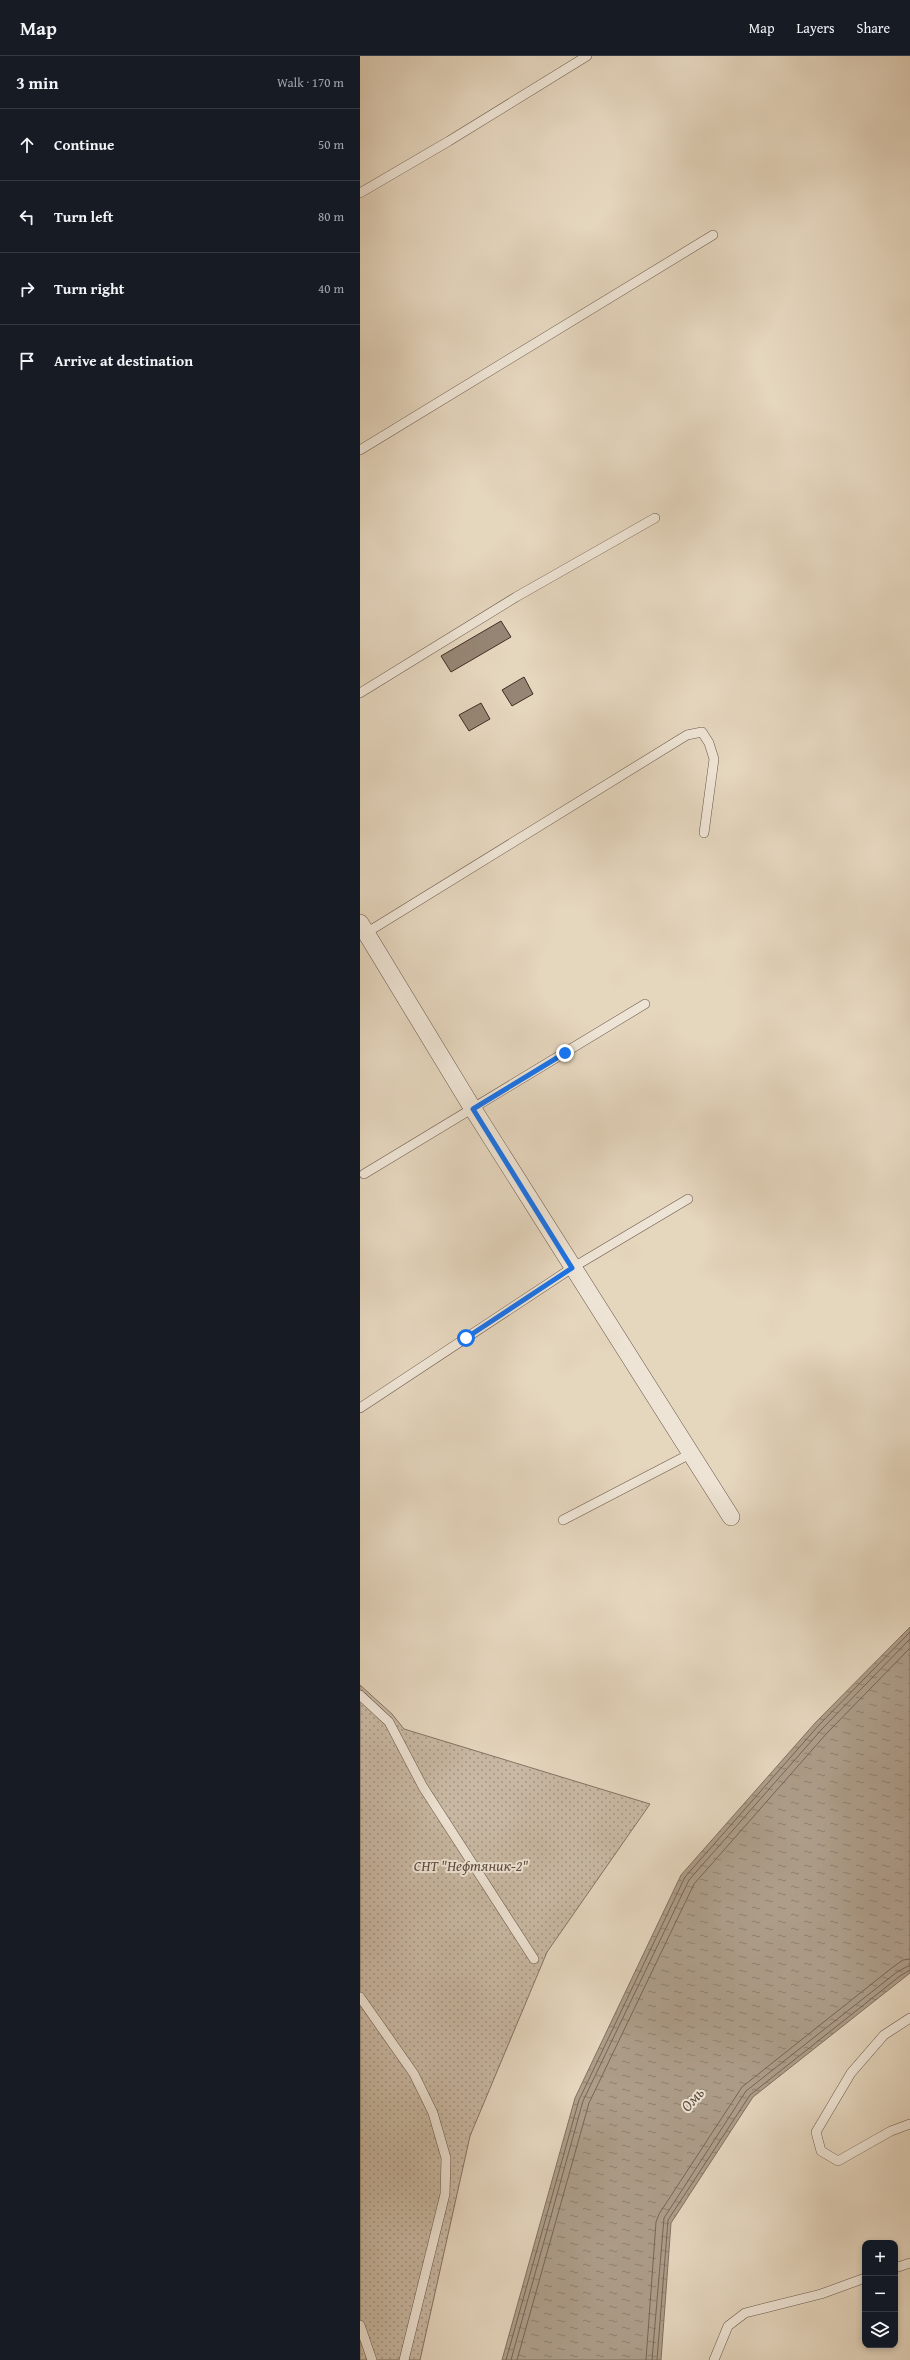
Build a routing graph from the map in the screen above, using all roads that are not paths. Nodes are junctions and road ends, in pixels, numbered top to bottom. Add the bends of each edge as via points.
1 (587, 56) edge
2 (360, 193) edge
3 (712, 235) dead end
4 (360, 450) edge
5 (655, 518) dead end
6 (360, 693) edge
7 (704, 833) dead end
8 (363, 928) edge
9 (645, 1004) dead end
10 (473, 1109) junction
11 (364, 1174) dead end
12 (688, 1199) dead end
13 (572, 1268) junction
14 (360, 1408) edge
15 (690, 1454) junction
16 (731, 1517) dead end
17 (563, 1520) dead end
18 (360, 1695) edge
19 (534, 1959) dead end
20 (360, 1997) edge
21 (910, 2018) edge
22 (910, 2124) edge
23 (910, 2263) edge
24 (898, 2267) edge
25 (862, 2279) edge
26 (360, 2325) edge
27 (372, 2360) edge
28 (404, 2360) edge
29 (714, 2360) edge

1 - 2 lane
3 - 4 lane
5 - 6 lane via 516,598
7 - 8 lane via 714,759 702,732 687,735
8 - 10 street
9 - 10 lane
10 - 11 lane
10 - 13 street
12 - 13 lane
13 - 14 lane
13 - 15 street
15 - 16 street
15 - 17 lane
18 - 19 lane via 389,1722 423,1787
20 - 28 lane via 414,2074 433,2113 446,2158 445,2194
21 - 22 lane via 884,2035 850,2073 816,2132 820,2151 838,2161 891,2131
23 - 24 lane
25 - 29 lane via 821,2294 745,2313 728,2326
26 - 27 lane

